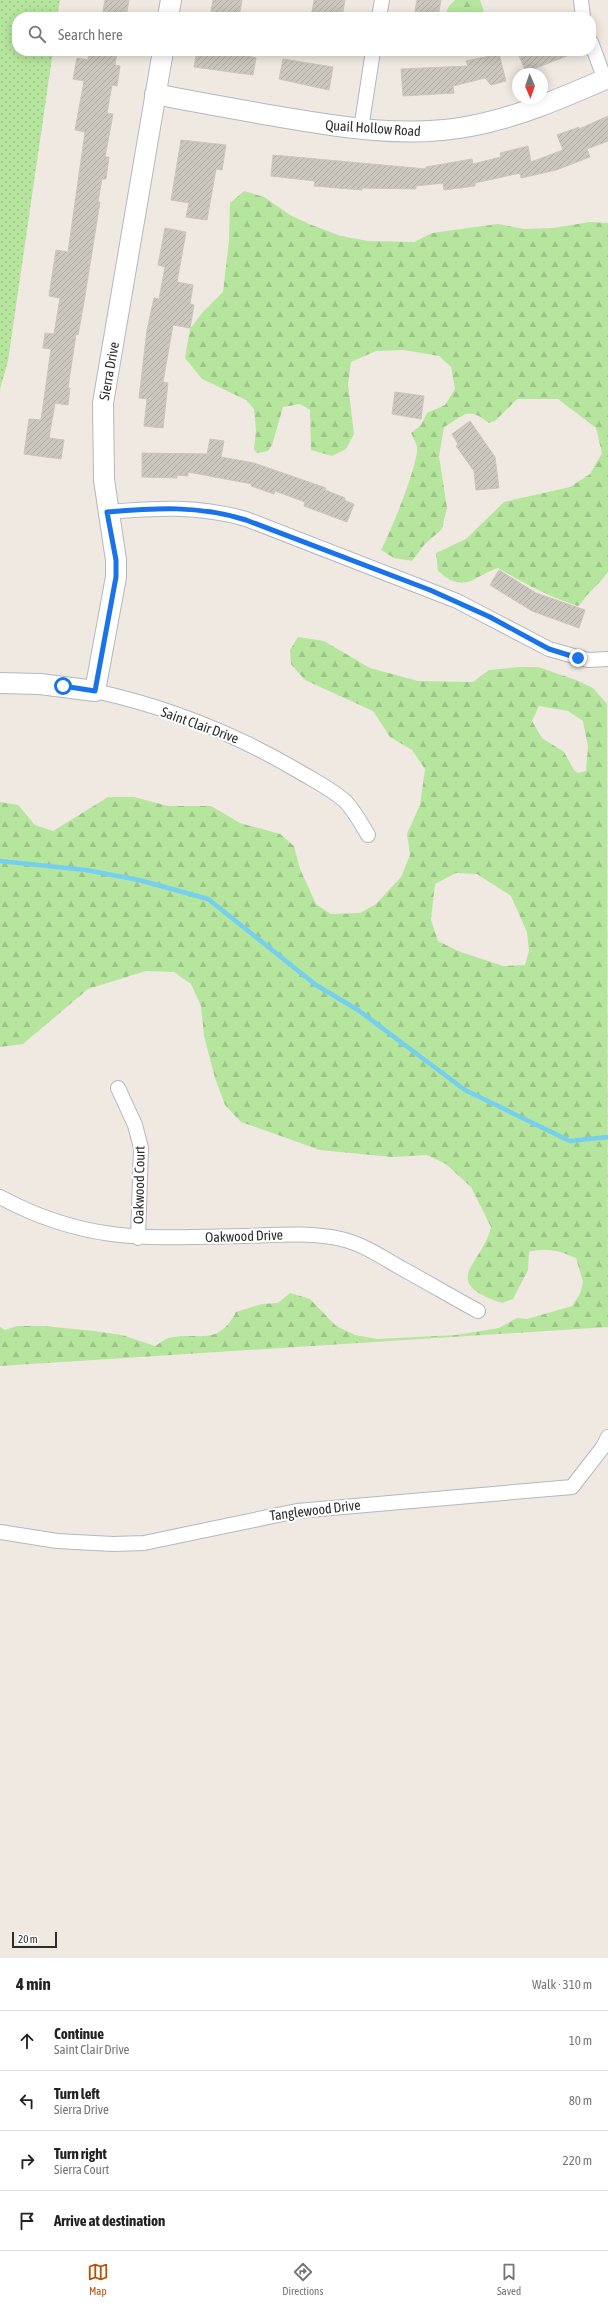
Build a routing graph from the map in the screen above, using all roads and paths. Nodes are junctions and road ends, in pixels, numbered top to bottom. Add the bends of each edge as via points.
1 (171, 0) edge
2 (382, 0) edge
3 (581, 0) edge
4 (169, 12) edge
5 (380, 12) edge
6 (582, 12) edge
7 (596, 54) edge
8 (162, 56) edge
9 (372, 56) edge
10 (606, 79) edge
11 (156, 94) junction
12 (361, 129) junction
13 (107, 512) junction
14 (608, 659) edge
15 (0, 683) edge
16 (95, 691) junction
17 (368, 834) dead end
18 (118, 1088) dead end
19 (0, 1197) edge
20 (138, 1238) junction
21 (478, 1311) dead end
22 (608, 1437) edge
23 (0, 1532) edge

1 - 4 street
2 - 5 street
3 - 6 street
7 - 10 street
8 - 11 street, Sierra Drive
9 - 12 street
10 - 12 street, Quail Hollow Road via 520,114 470,127 413,132
11 - 12 street, Quail Hollow Road
11 - 13 street, Sierra Drive via 103,403 102,454
13 - 14 street via 176,508 219,512 430,590 490,617 549,649 588,660
13 - 16 street, Sierra Drive via 116,560 116,577
15 - 16 street, Saint Clair Drive via 40,684
16 - 17 street, Saint Clair Drive via 195,720 266,751 345,801
18 - 20 street, Oakwood Court via 135,1125 141,1148
19 - 20 street, Oakwood Drive via 60,1224
20 - 21 street, Oakwood Drive via 299,1234 342,1239 374,1252
22 - 23 street, Tanglewood Drive via 572,1487 291,1512 144,1543 57,1541

